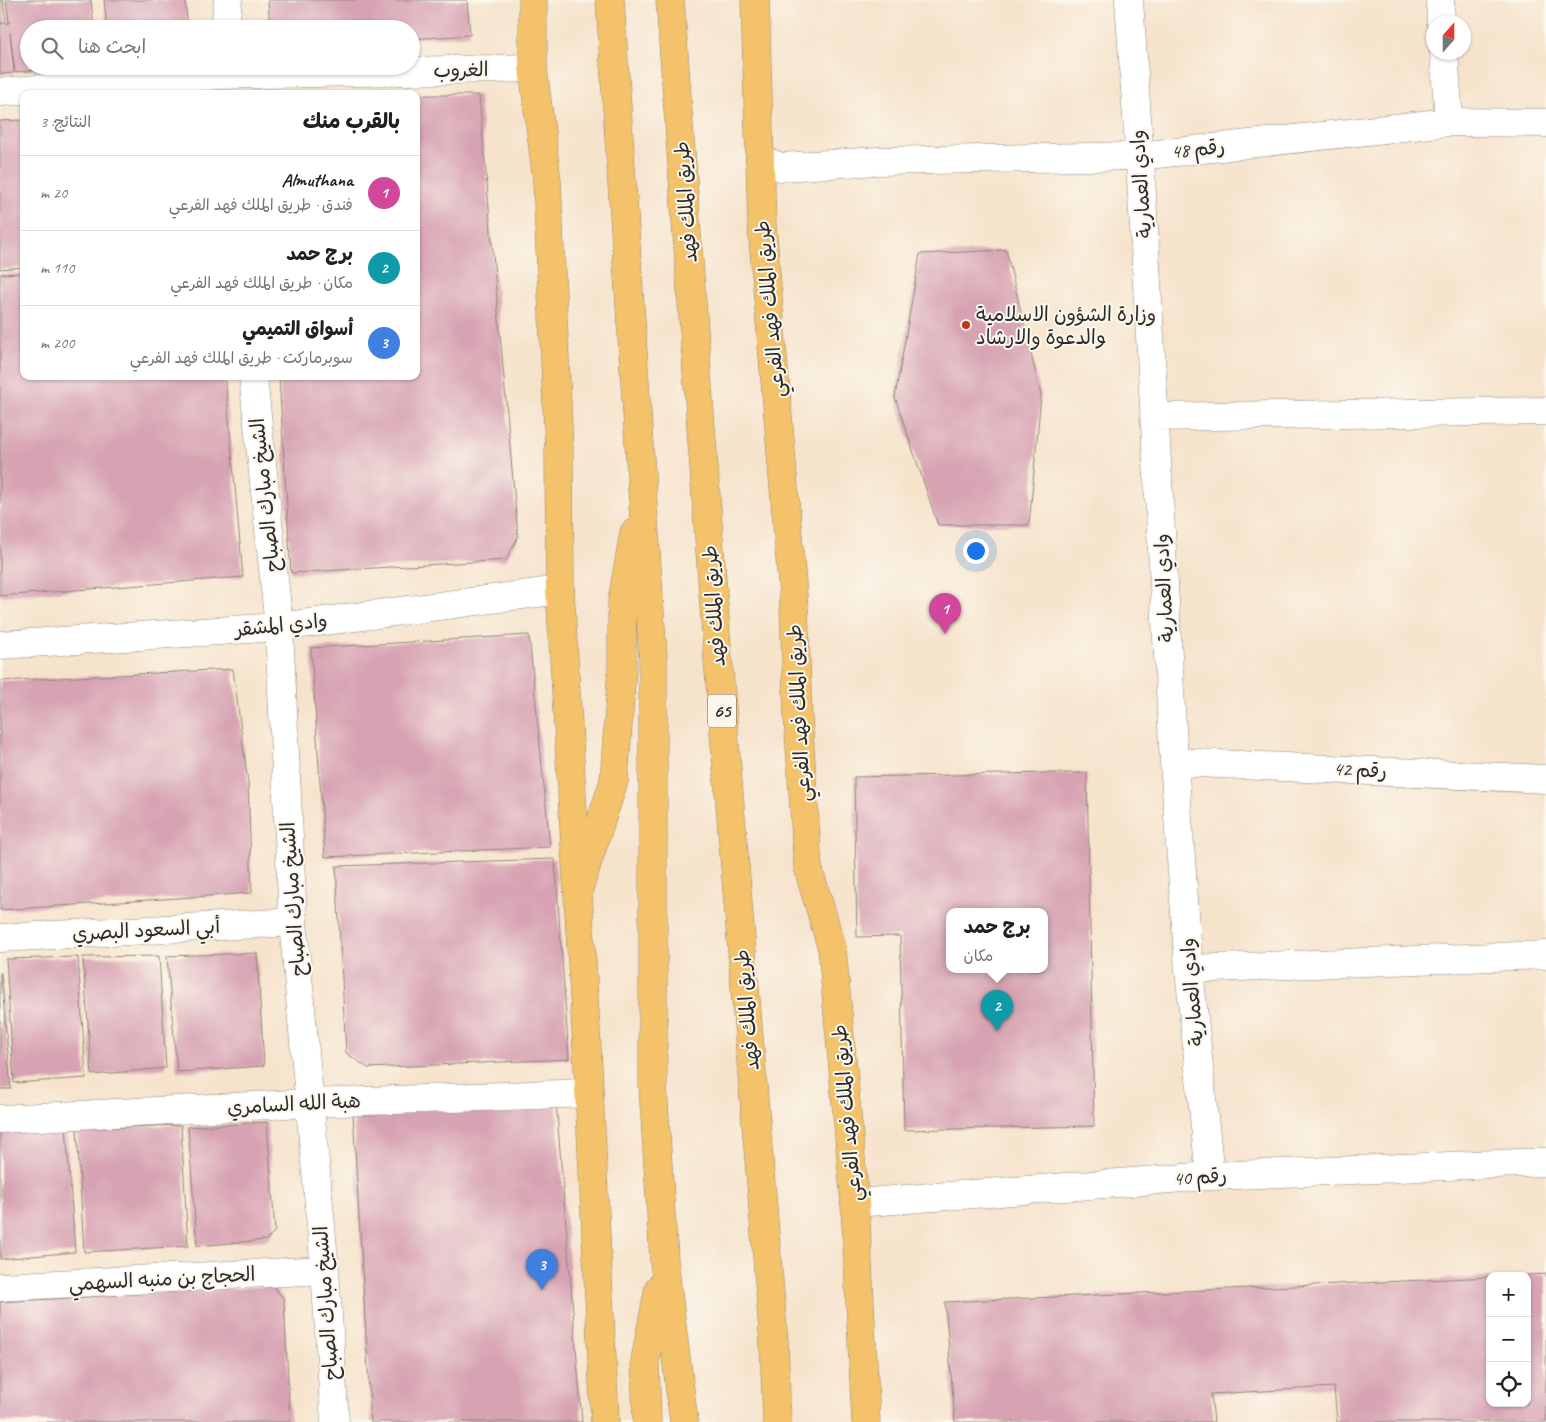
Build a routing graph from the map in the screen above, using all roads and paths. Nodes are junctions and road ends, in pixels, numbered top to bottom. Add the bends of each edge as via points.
1 (228, 0) edge
2 (533, 0) edge
3 (610, 0) edge
4 (670, 0) edge
5 (755, 0) edge
6 (1129, 0) edge
7 (1440, 0) edge
8 (1441, 15) edge
9 (226, 20) edge
10 (1445, 60) edge
11 (533, 68) junction
12 (420, 72) edge
13 (315, 75) edge
14 (222, 78) edge
15 (32, 90) edge
16 (20, 91) edge
17 (0, 92) edge
18 (1449, 122) junction
19 (1546, 123) edge
20 (1139, 156) junction
21 (760, 159) junction
22 (253, 380) edge
23 (1546, 411) edge
24 (1154, 417) junction
25 (642, 495) junction
26 (560, 590) junction
27 (279, 628) junction
28 (0, 645) edge
29 (1174, 762) junction
30 (1546, 779) edge
31 (578, 891) junction
32 (293, 922) junction
33 (0, 938) edge
34 (1546, 955) edge
35 (1189, 969) junction
36 (589, 1093) junction
37 (310, 1103) junction
38 (0, 1119) edge
39 (1546, 1162) edge
40 (1210, 1176) junction
41 (856, 1203) junction
42 (664, 1262) junction
43 (325, 1270) junction
44 (0, 1287) edge
45 (335, 1422) edge
46 (605, 1422) edge
47 (647, 1422) edge
48 (684, 1422) edge
49 (777, 1422) edge
50 (866, 1422) edge

1 - 9 street
2 - 11 main road
3 - 25 main road
4 - 49 main road, طريق الملك فهد / 65 via 717,644 774,1343
5 - 21 main road, طريق الملك فهد الفرعي
6 - 20 street, وادي العمارية
7 - 8 street
10 - 18 street
11 - 12 street, الغروب
11 - 26 main road via 547,181 559,450
13 - 14 street, الغروب
14 - 15 street, الغروب
16 - 17 street, الغروب
18 - 19 street, رقم 48
18 - 20 street, رقم 48
20 - 21 street, رقم 48 via 781,167
20 - 24 street, وادي العمارية
21 - 41 main road, طريق الملك فهد الفرعي via 762,226 794,607 808,868 832,948
22 - 27 street, الشيخ مبارك الصباح
23 - 24 street
24 - 29 street, وادي العمارية
25 - 31 main road via 622,601 622,669 614,781
25 - 42 main road via 653,658 653,1086
26 - 27 street, وادي المشقر
26 - 31 main road
27 - 28 street, وادي المشقر
27 - 32 street, الشيخ مبارك الصباح
29 - 30 street, رقم 42
29 - 35 street, وادي العمارية
31 - 36 main road
32 - 33 street, أبي السعود البصري
32 - 37 street, الشيخ مبارك الصباح
34 - 35 street
35 - 40 street, وادي العمارية
36 - 37 street, هبة الله السامري
36 - 46 main road
37 - 38 street, هبة الله السامري
37 - 43 street, الشيخ مبارك الصباح
39 - 40 street, رقم 40
40 - 41 street, رقم 40
41 - 50 main road, طريق الملك فهد الفرعي
42 - 47 main road via 645,1361
42 - 48 main road
43 - 44 street, الحجاج بن منبه السهمي
43 - 45 street, الشيخ مبارك الصباح

